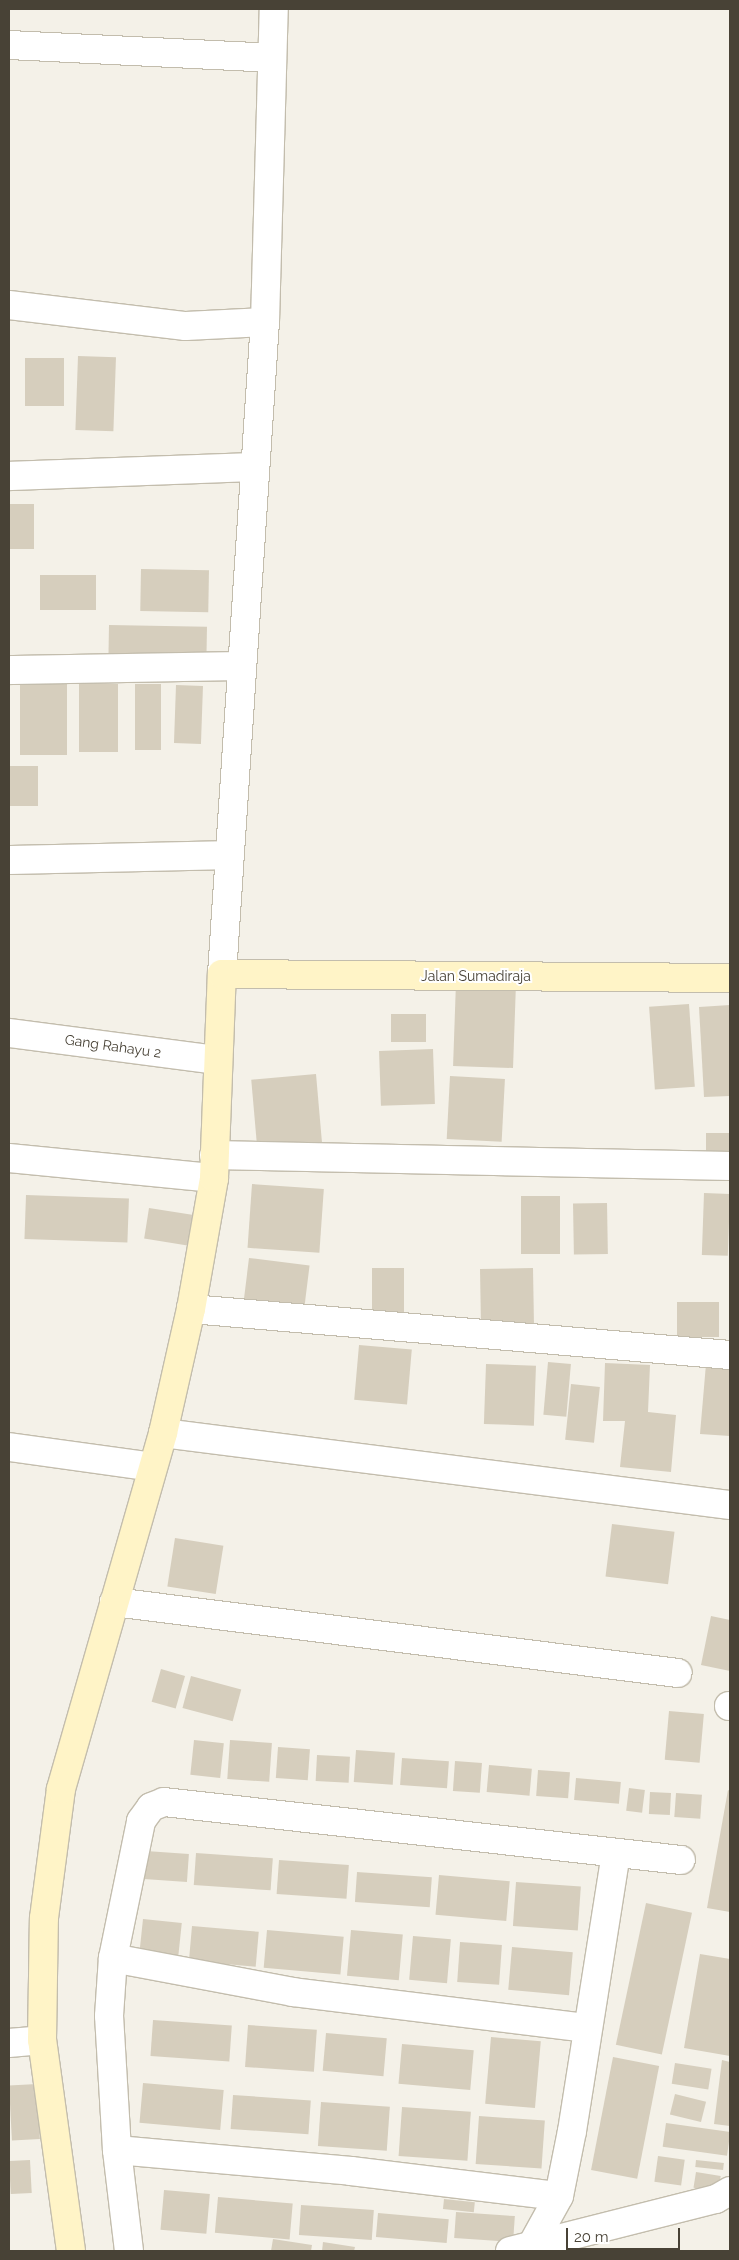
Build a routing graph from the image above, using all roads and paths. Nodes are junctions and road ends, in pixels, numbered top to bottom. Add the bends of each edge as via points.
1 (274, 9) edge
2 (9, 45) edge
3 (271, 58) junction
4 (9, 305) edge
5 (265, 322) junction
6 (253, 467) junction
7 (9, 476) edge
8 (240, 666) junction
9 (9, 670) edge
10 (230, 856) junction
11 (9, 860) edge
12 (222, 974) junction
13 (730, 978) edge
14 (9, 1033) edge
15 (218, 1060) junction
16 (9, 1158) edge
17 (730, 1166) edge
18 (214, 1167) junction
19 (191, 1309) junction
20 (730, 1355) edge
21 (163, 1433) junction
22 (9, 1448) edge
23 (153, 1467) junction
24 (730, 1505) edge
25 (114, 1602) junction
26 (678, 1673) dead end
27 (616, 1853) junction
28 (681, 1860) dead end
29 (113, 1958) junction
30 (586, 2028) junction
31 (42, 2040) junction
32 (9, 2043) edge
33 (117, 2150) junction
34 (730, 2191) edge
35 (559, 2196) junction
36 (521, 2248) edge
37 (71, 2251) edge
38 (129, 2251) edge

1 - 3 street
2 - 3 street
3 - 5 street
4 - 5 street via 186,326
5 - 6 street
6 - 7 street
6 - 8 street
8 - 9 street
8 - 10 street
10 - 11 street
10 - 12 street
12 - 13 street, Jalan Sumadiraja
12 - 15 street
14 - 15 street, Gang Rahayu 2
15 - 18 street
16 - 18 street
17 - 18 street
18 - 19 street
19 - 20 street
19 - 21 street
21 - 23 street
21 - 24 street
22 - 23 street
23 - 25 street
25 - 26 street
25 - 31 street via 91,1694 61,1789 44,1918
27 - 28 street
27 - 29 street via 164,1802 151,1807 141,1821
27 - 30 street
29 - 30 street via 293,1992
29 - 33 street via 109,2047
30 - 35 street via 572,2131
31 - 32 street
31 - 37 street
33 - 35 street via 352,2171
33 - 38 street
34 - 36 street via 716,2199
35 - 36 street

